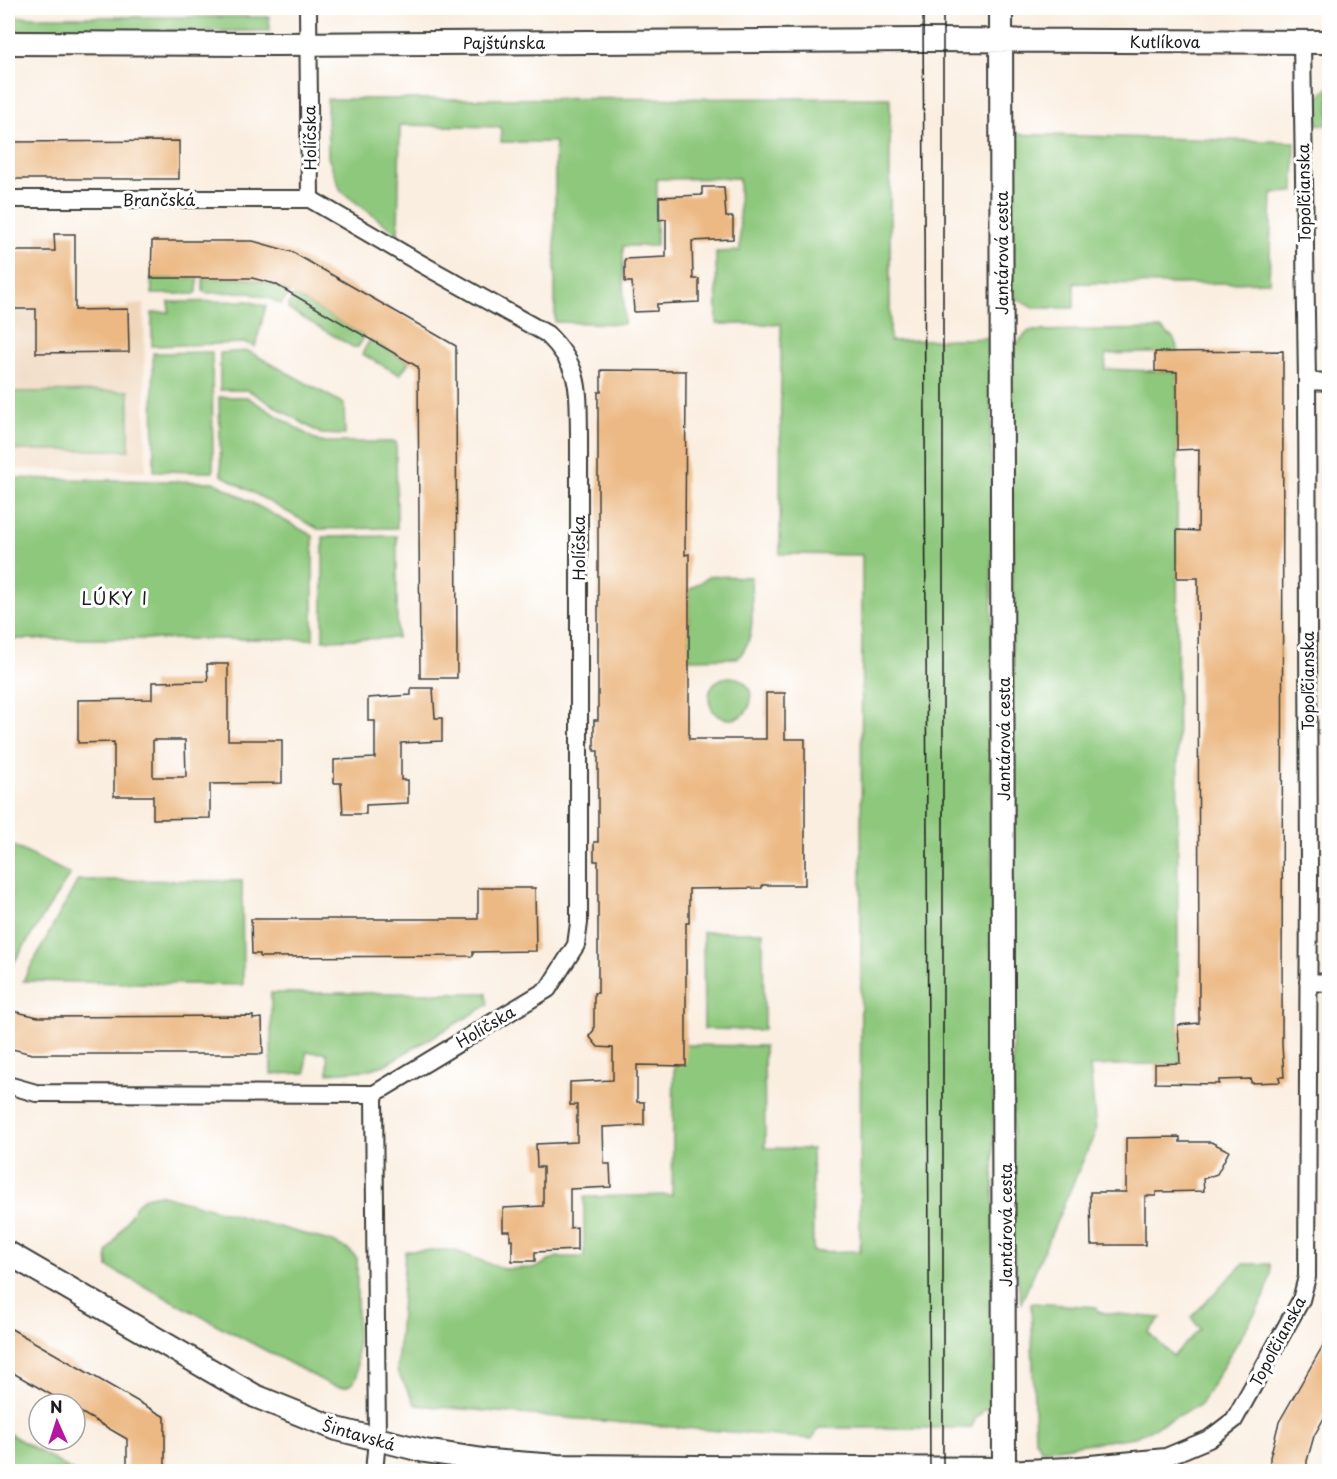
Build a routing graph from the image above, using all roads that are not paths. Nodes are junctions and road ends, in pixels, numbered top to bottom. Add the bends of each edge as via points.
1 (308, 8) edge
2 (1001, 8) edge
3 (1001, 40) junction
4 (1302, 42) junction
5 (1329, 42) edge
6 (8, 43) edge
7 (308, 44) junction
8 (8, 199) edge
9 (310, 199) junction
10 (1307, 381) junction
11 (1329, 382) edge
12 (1308, 982) junction
13 (1329, 983) edge
14 (8, 1085) edge
15 (374, 1094) junction
16 (8, 1253) edge
17 (377, 1440) junction
18 (1005, 1470) edge
19 (374, 1472) edge

1 - 7 street, Holíčska
2 - 3 street, Jantárová cesta
3 - 4 street, Kutlíkova
3 - 7 street, Pajštúnska
3 - 18 street, Jantárová cesta
4 - 5 street, Kutlíkova
4 - 10 street, Topoľčianska
6 - 7 street, Pajštúnska
7 - 9 street, Holíčska
8 - 9 street, Brančská
9 - 15 street, Holíčska via 548,334 566,355 578,385 576,945 548,989
10 - 11 street
10 - 12 street, Topoľčianska
12 - 13 street
12 - 18 street, Topoľčianska via 1305,1289 1234,1420 1209,1439 1166,1457
14 - 15 street via 36,1093
15 - 17 street
16 - 17 street, Šintavská via 255,1396 337,1429
17 - 18 street, Šintavská via 472,1458 557,1466
17 - 19 street

